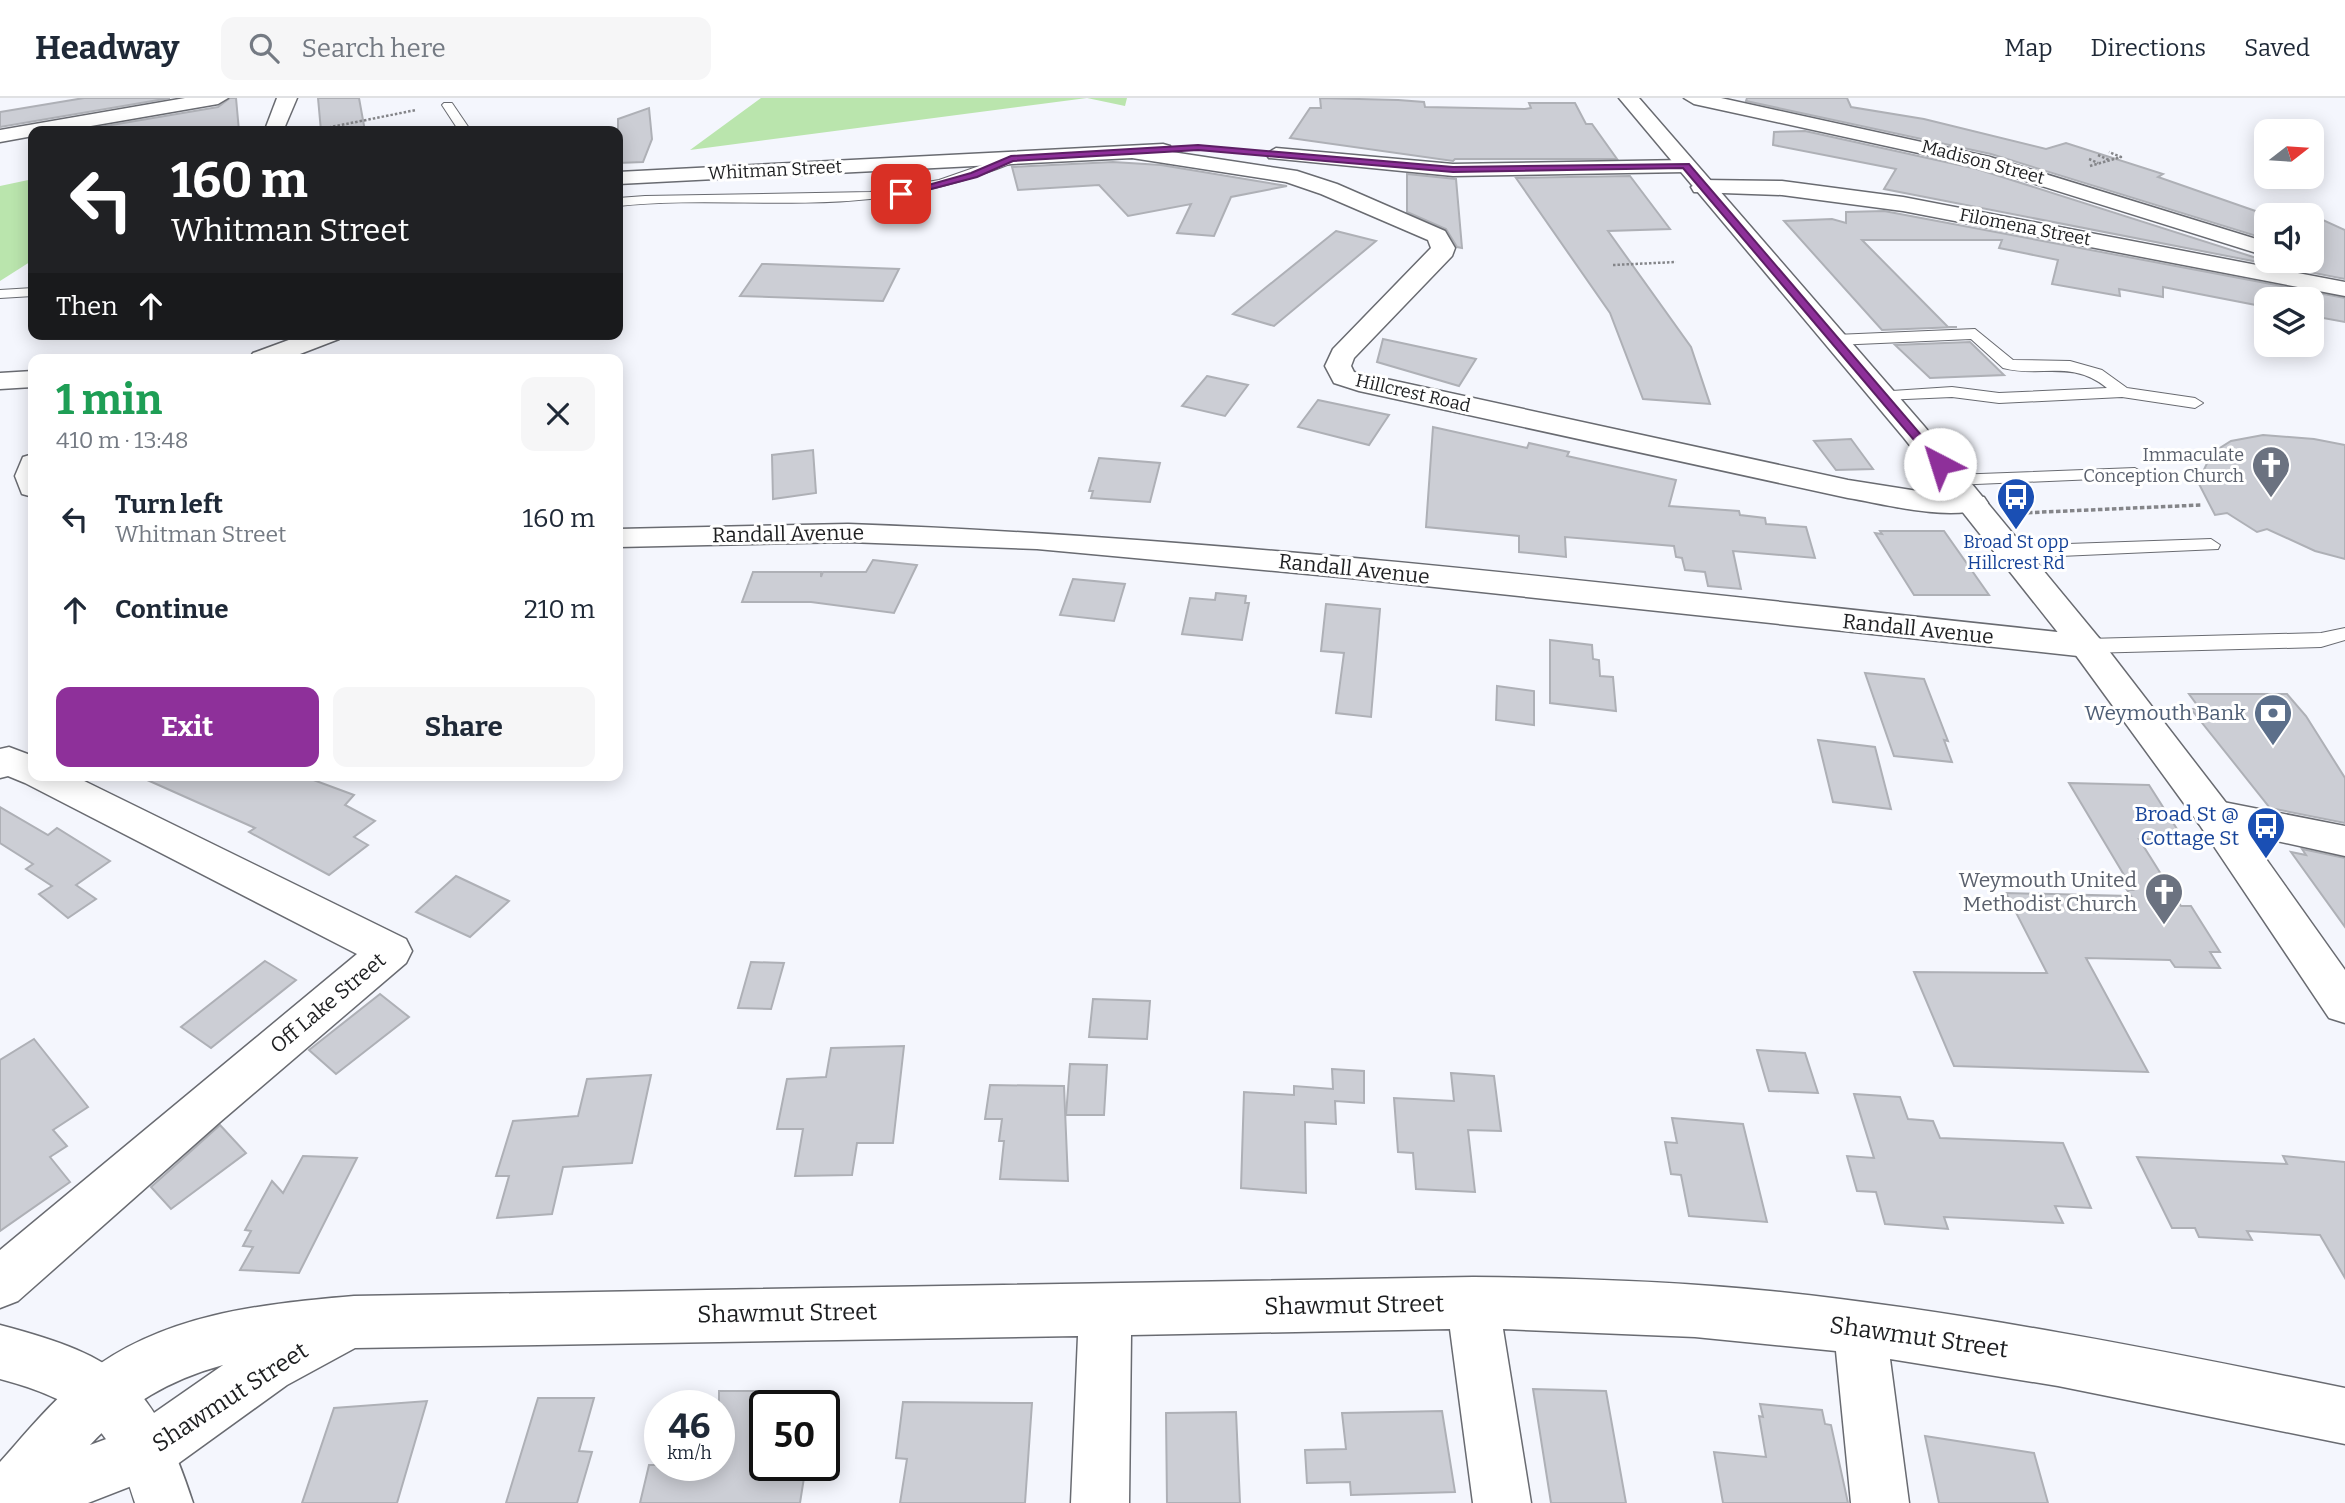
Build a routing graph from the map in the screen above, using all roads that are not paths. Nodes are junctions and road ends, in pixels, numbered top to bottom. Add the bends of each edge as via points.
1 (218, 98) edge
2 (287, 98) edge
3 (1629, 98) edge
4 (1694, 98) edge
5 (448, 105) dead end
6 (57, 126) edge
7 (276, 126) edge
8 (462, 126) edge
9 (28, 131) edge
10 (0, 136) edge
11 (1138, 153) junction
12 (1011, 159) junction
13 (1694, 176) junction
14 (623, 180) edge
15 (623, 201) edge
16 (2254, 245) edge
17 (2324, 268) edge
18 (2345, 275) edge
19 (2345, 289) edge
20 (28, 292) edge
21 (0, 294) edge
22 (314, 340) edge
23 (1835, 340) junction
24 (276, 354) edge
25 (28, 379) edge
26 (0, 381) edge
27 (2122, 393) junction
28 (1883, 395) junction
29 (2195, 403) dead end
30 (2136, 473) dead end
31 (1971, 500) junction
32 (623, 538) edge
33 (2211, 545) dead end
34 (2012, 552) junction
35 (2345, 634) edge
36 (2087, 646) junction
37 (0, 765) edge
38 (28, 770) edge
39 (51, 781) edge
40 (2213, 814) junction
41 (2345, 841) edge
42 (2345, 1005) edge
43 (0, 1283) edge
44 (1473, 1303) junction
45 (1105, 1310) junction
46 (354, 1322) junction
47 (1860, 1328) junction
48 (0, 1352) edge
49 (2345, 1416) edge
50 (136, 1443) edge
51 (2, 1503) edge
52 (12, 1503) edge
53 (1100, 1503) edge
54 (1502, 1503) edge
55 (1880, 1503) edge

1 - 6 street
2 - 7 street
3 - 13 street
4 - 16 street, Madison Street via 1983,161
5 - 8 lane
9 - 10 street
11 - 12 street, Whitman Street
11 - 13 street, Whitman Street via 1214,147 1363,164
11 - 31 street, Hillcrest Road via 1289,176 1437,236 1443,248 1440,256 1342,355 1338,366 1352,380 1848,489 1924,502
12 - 14 street, Whitman Street
12 - 15 lane via 974,175 901,194
13 - 19 street, Filomena Street via 1903,204
13 - 23 street
17 - 18 street
20 - 21 lane
22 - 24 street
23 - 27 lane via 1975,334 2009,365 2076,366 2106,377
23 - 28 street
25 - 26 street
27 - 28 lane via 1999,398 1952,392
27 - 29 lane
28 - 31 street
30 - 31 lane
31 - 34 street
32 - 36 street, Randall Avenue via 875,533 1037,540
33 - 34 lane
34 - 36 street
35 - 36 lane via 2321,640
36 - 40 street
37 - 38 street via 9,760
39 - 43 street, Off Lake Street via 391,951
40 - 41 street
40 - 42 street
44 - 45 street, Shawmut Street
44 - 47 street, Shawmut Street via 1649,1308
44 - 54 street
45 - 46 street, Shawmut Street
45 - 53 street
46 - 50 street, Shawmut Street
46 - 50 street, Shawmut Street via 243,1332 185,1348 136,1372
47 - 49 street, Shawmut Street via 2013,1350
47 - 55 street
48 - 50 street via 54,1368
50 - 51 street, Shawmut Street
50 - 52 street, Shawmut Street

